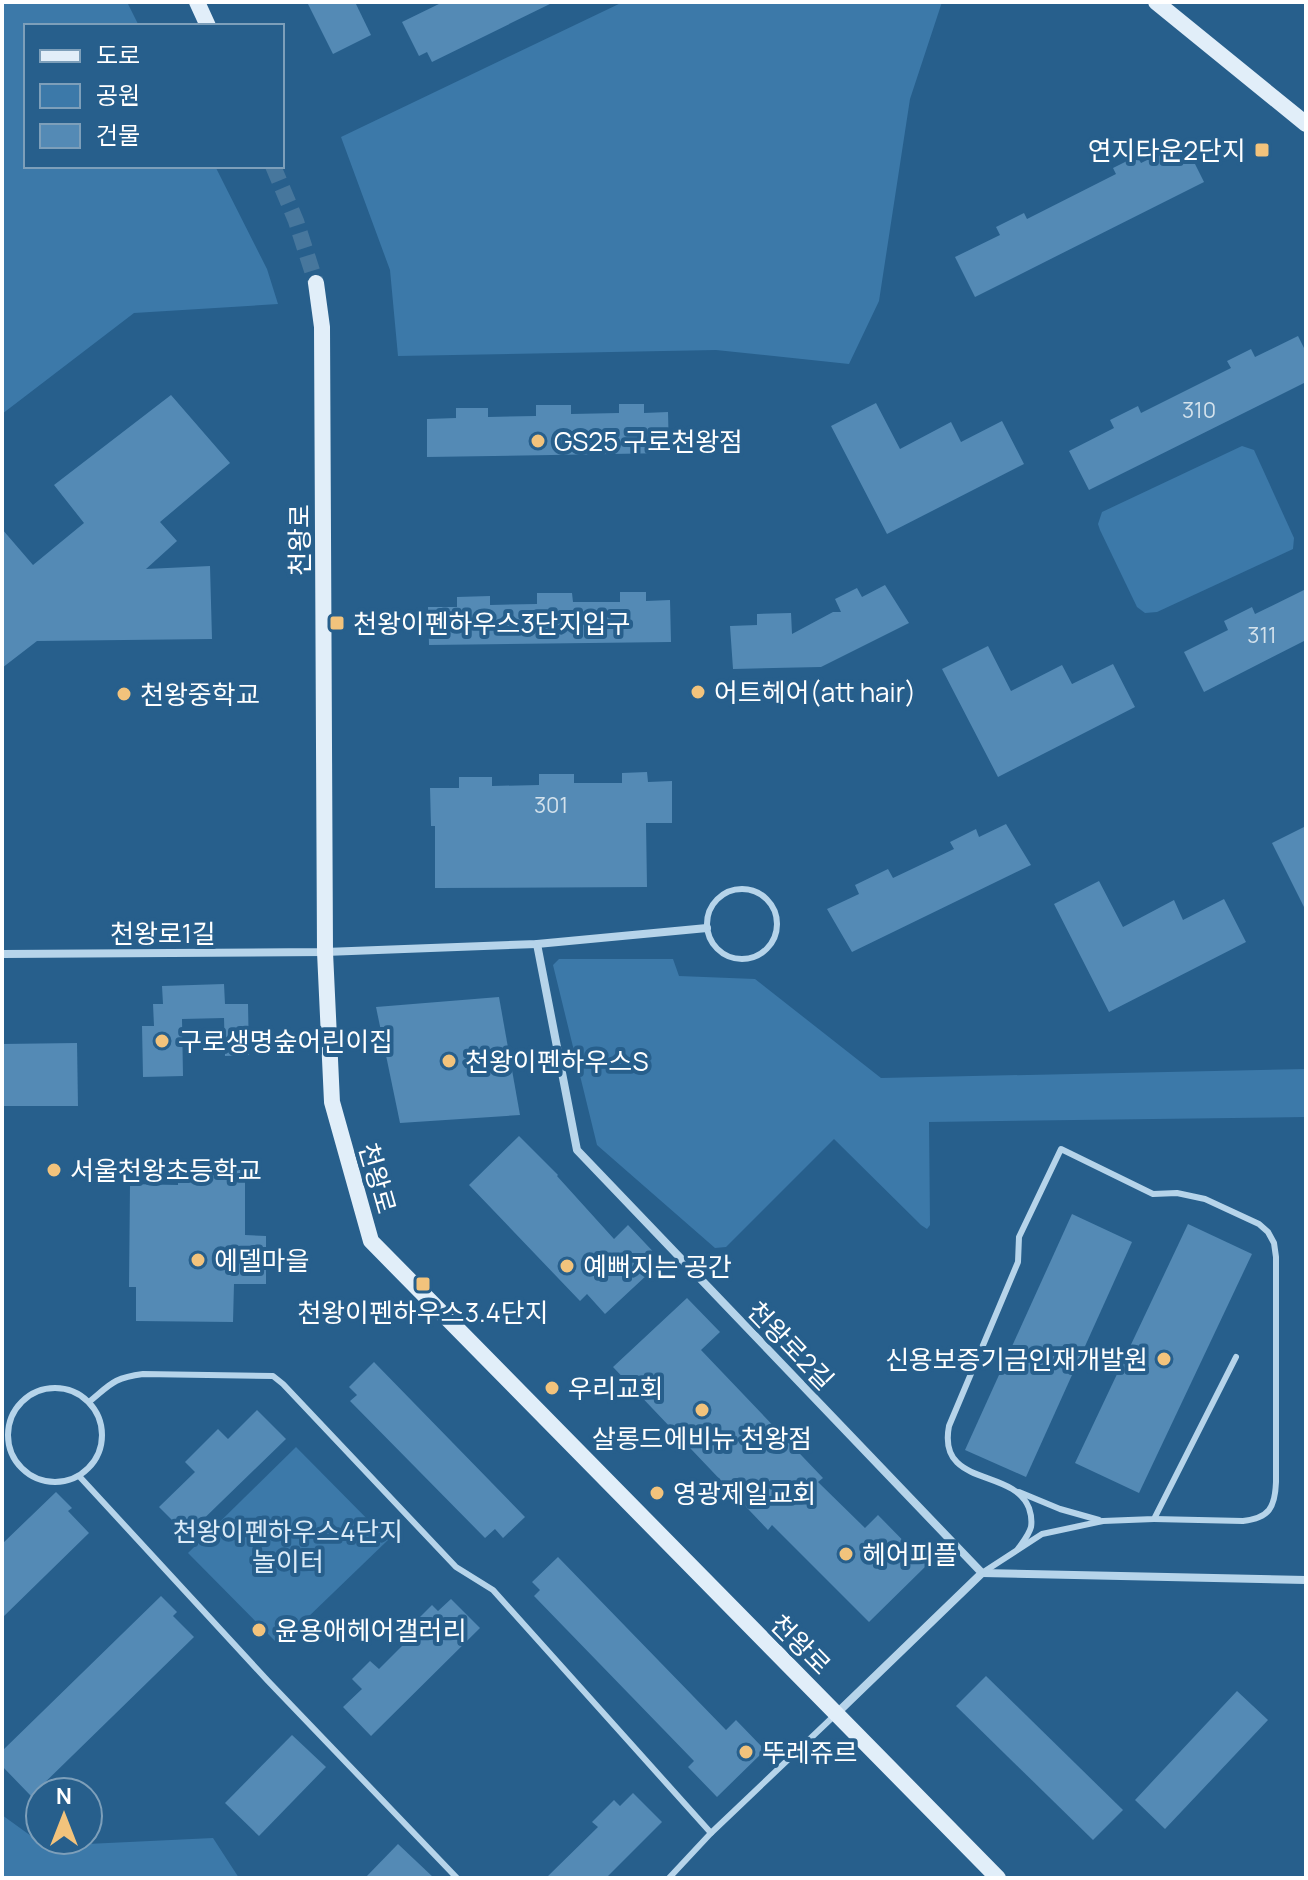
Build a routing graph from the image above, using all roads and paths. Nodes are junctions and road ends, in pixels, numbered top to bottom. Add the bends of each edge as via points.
1 (197, 2) edge
2 (1156, 2) edge
3 (207, 24) edge
4 (1306, 124) edge
5 (316, 283) tunnel mouth
6 (707, 928) junction
7 (537, 944) junction
8 (325, 952) junction
9 (2, 954) edge
10 (1236, 1357) dead end
11 (89, 1402) junction
12 (79, 1476) junction
13 (1012, 1489) junction
14 (1154, 1519) junction
15 (1103, 1521) junction
16 (1018, 1549) junction
17 (982, 1573) junction
18 (1306, 1580) edge
19 (836, 1714) junction
20 (711, 1833) junction
21 (457, 1878) edge
22 (669, 1878) edge
23 (998, 1878) edge

1 - 3 street
2 - 4 street
5 - 8 street, 천왕로 via 322,327
6 - 6 lane via 717,950 750,958 761,954 775,937 776,914 764,896 742,888 712,905
6 - 7 street
7 - 8 street
7 - 17 street, 천왕로2길 via 577,1150
8 - 9 street, 천왕로1길
8 - 19 street, 천왕로 via 332,1102 371,1241
10 - 14 lane
11 - 12 lane via 98,1414 102,1442 90,1467
11 - 12 lane via 77,1392 44,1388 29,1395 9,1420 7,1437 19,1467 47,1482
11 - 20 lane via 126,1376 273,1376 456,1567 493,1590
12 - 21 lane
13 - 14 lane via 958,1464 947,1437 1018,1262 1019,1237 1061,1149 1153,1194 1205,1199 1259,1224 1274,1243 1272,1506 1267,1514 1243,1521
13 - 15 lane
13 - 16 lane via 1031,1516 1031,1528
14 - 15 lane
15 - 16 lane via 1042,1534
16 - 17 lane
17 - 18 street
17 - 19 street
19 - 20 lane
19 - 23 street, 천왕로
20 - 22 lane

